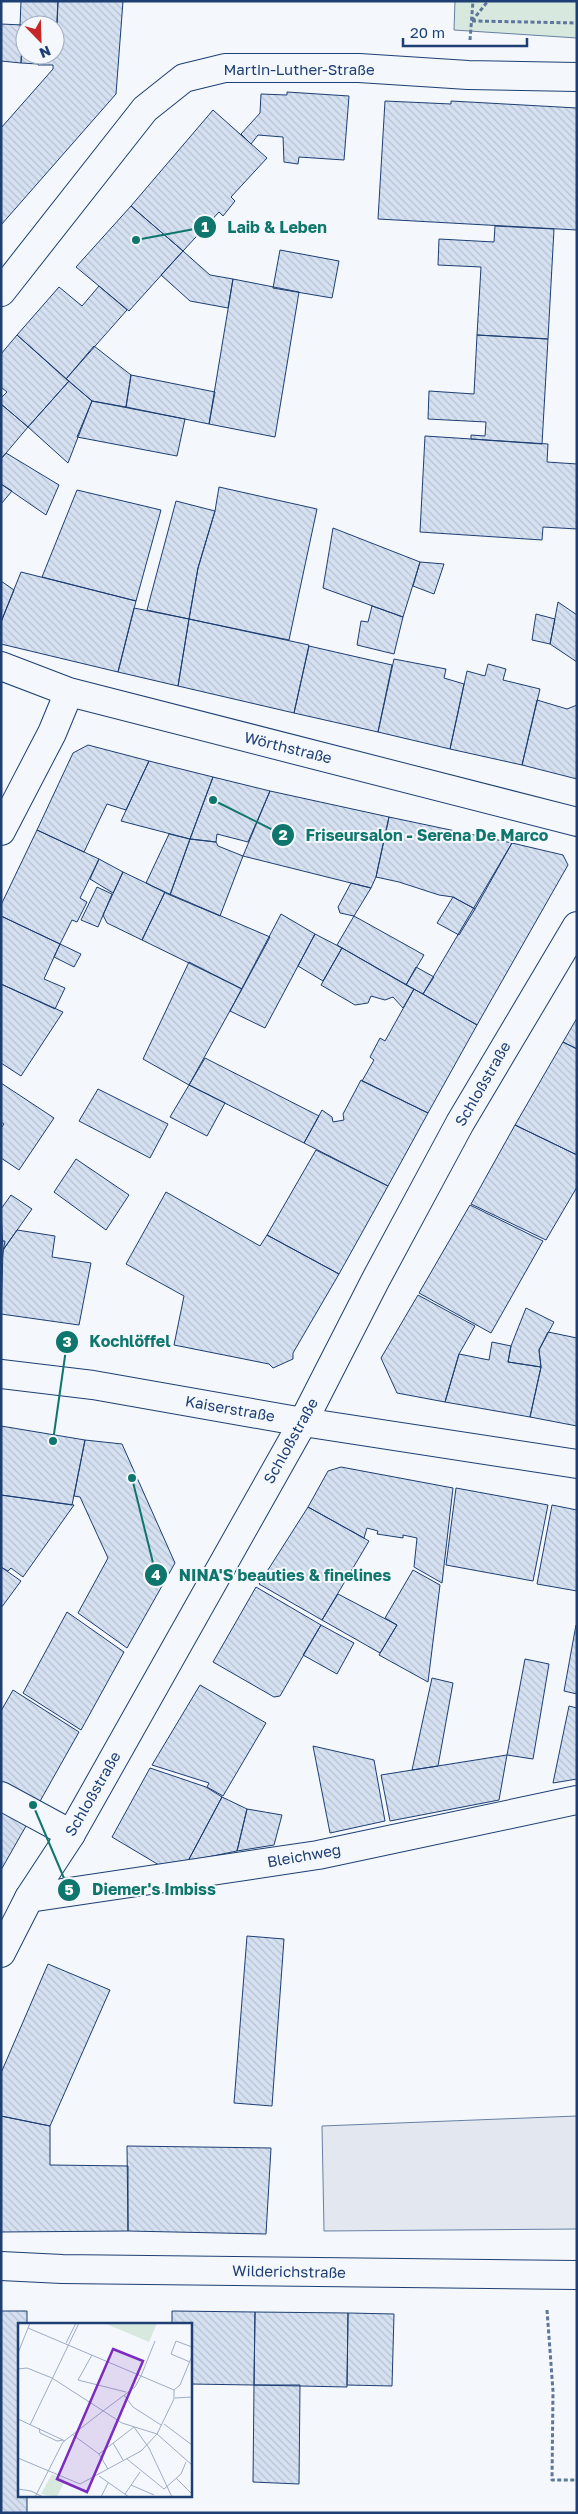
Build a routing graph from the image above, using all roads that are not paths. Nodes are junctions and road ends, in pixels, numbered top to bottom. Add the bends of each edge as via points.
1 (577, 77) edge
2 (1, 292) edge
3 (1, 666) edge
4 (69, 692) junction
5 (577, 822) edge
6 (1, 831) edge
7 (577, 926) edge
8 (1, 1374) edge
9 (303, 1422) junction
10 (577, 1464) edge
11 (1, 1796) edge
12 (577, 1800) edge
13 (71, 1834) junction
14 (30, 1898) junction
15 (1, 1953) edge
16 (1, 2266) edge
17 (577, 2275) edge

1 - 2 street, Martin-Luther-Straße via 330,68 225,68 184,78 145,109
3 - 4 street, Wörthstraße
4 - 5 street, Wörthstraße
4 - 6 street via 52,733
7 - 9 street, Schloßstraße via 456,1131
8 - 9 street, Kaiserstraße via 93,1385
9 - 10 street, Kaiserstraße
9 - 13 street, Schloßstraße
11 - 13 street
12 - 14 street, Bleichweg via 318,1855
13 - 14 street, Schloßstraße
14 - 15 street, Schloßstraße
16 - 17 street, Wilderichstraße

